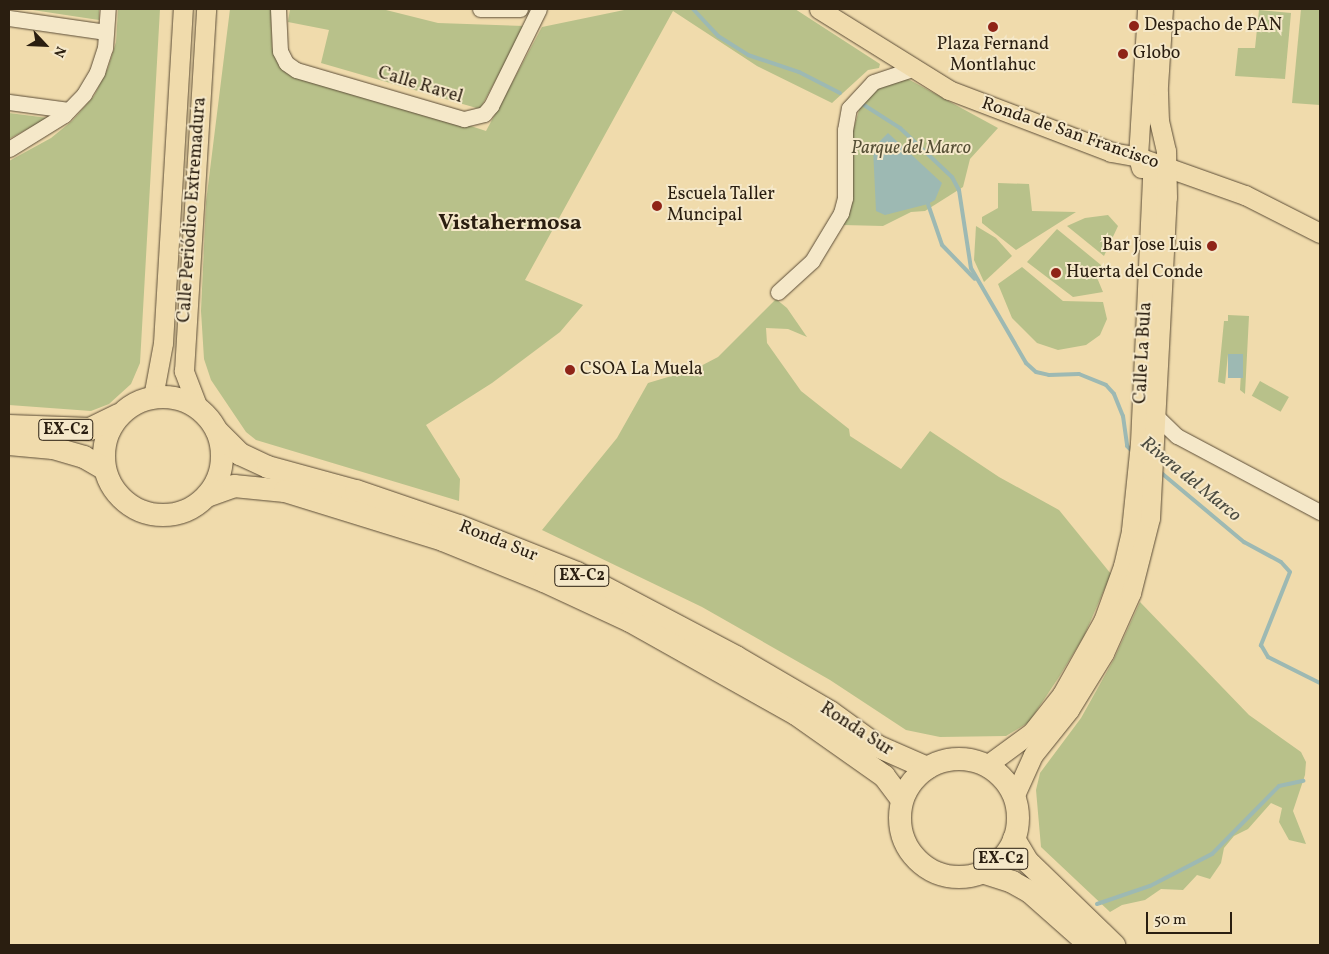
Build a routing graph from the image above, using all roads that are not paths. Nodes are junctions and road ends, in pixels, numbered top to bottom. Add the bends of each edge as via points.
1 (108, 9) edge
2 (183, 9) edge
3 (206, 9) edge
4 (278, 9) edge
5 (480, 9) edge
6 (520, 9) edge
7 (539, 9) edge
8 (819, 9) edge
9 (1147, 9) edge
10 (1163, 9) edge
11 (9, 18) edge
12 (106, 32) junction
13 (912, 68) junction
14 (1150, 85) junction
15 (9, 102) edge
16 (68, 110) junction
17 (9, 149) edge
18 (1163, 171) junction
19 (1159, 194) junction
20 (1320, 233) edge
21 (781, 290) dead end
22 (153, 397) junction
23 (198, 408) junction
24 (119, 415) junction
25 (1156, 416) junction
26 (9, 426) edge
27 (217, 431) junction
28 (9, 444) edge
29 (1147, 449) junction
30 (105, 469) junction
31 (207, 496) junction
32 (1320, 512) edge
33 (987, 765) junction
34 (927, 768) junction
35 (1014, 797) junction
36 (902, 800) junction
37 (1014, 839) junction
38 (982, 872) junction
39 (1090, 945) edge
40 (1114, 945) edge

1 - 12 street
2 - 22 main road, Calle Periódico Extremadura via 163,343
3 - 23 main road, Calle Periódico Extremadura via 184,371
4 - 7 street, Calle Ravel via 280,51 286,63 296,70 464,120 484,114 491,106
5 - 6 street
8 - 13 main road, Ronda de San Francisco
9 - 14 main road
10 - 14 main road
11 - 12 street
12 - 16 street via 97,72 84,94
13 - 18 main road, Ronda de San Francisco via 977,102
13 - 21 street via 873,82 849,108 845,130 845,198 840,213 812,261
14 - 18 main road
14 - 18 main road
15 - 16 street
16 - 17 street via 35,135
18 - 19 main road, Calle La Bula
18 - 19 main road, Calle La Bula
18 - 20 main road, Ronda de San Francisco via 1245,195
19 - 25 main road, Calle La Bula
19 - 29 main road, Calle La Bula
22 - 23 highway, EX-C2 via 169,396
22 - 24 highway, EX-C2 via 129,406
23 - 27 highway, EX-C2
24 - 26 highway, EX-C2 via 90,429
24 - 30 highway, EX-C2 via 105,440
25 - 29 main road, Calle La Bula
25 - 32 street, Calle La Bula via 1173,433
27 - 31 highway, EX-C2 via 222,465
27 - 34 highway, Ronda Sur / EX-C2 via 240,454 268,467 356,491 459,526 577,573 736,657 830,712 877,746
28 - 30 highway, EX-C2 via 53,448 84,457
29 - 33 main road, Calle La Bula via 1131,530 1108,608 1085,656 1032,732
29 - 35 main road, Calle La Bula via 1150,518 1131,592 1083,689 1033,755
30 - 31 highway, EX-C2 via 111,486 123,501 148,513 175,514 192,508
31 - 36 highway, Ronda Sur / EX-C2 via 234,486 286,490 443,540 544,580 630,620 796,714 884,776
33 - 34 highway via 956,758
33 - 35 highway, EX-C2 via 1007,784
34 - 36 highway via 908,788
35 - 37 highway, EX-C2 via 1017,825
36 - 38 highway, EX-C2 via 901,830 906,844 919,862 938,874 953,877
37 - 38 highway, EX-C2 via 995,864
37 - 40 highway, EX-C2 via 1028,862
38 - 39 highway, EX-C2 via 1030,892

